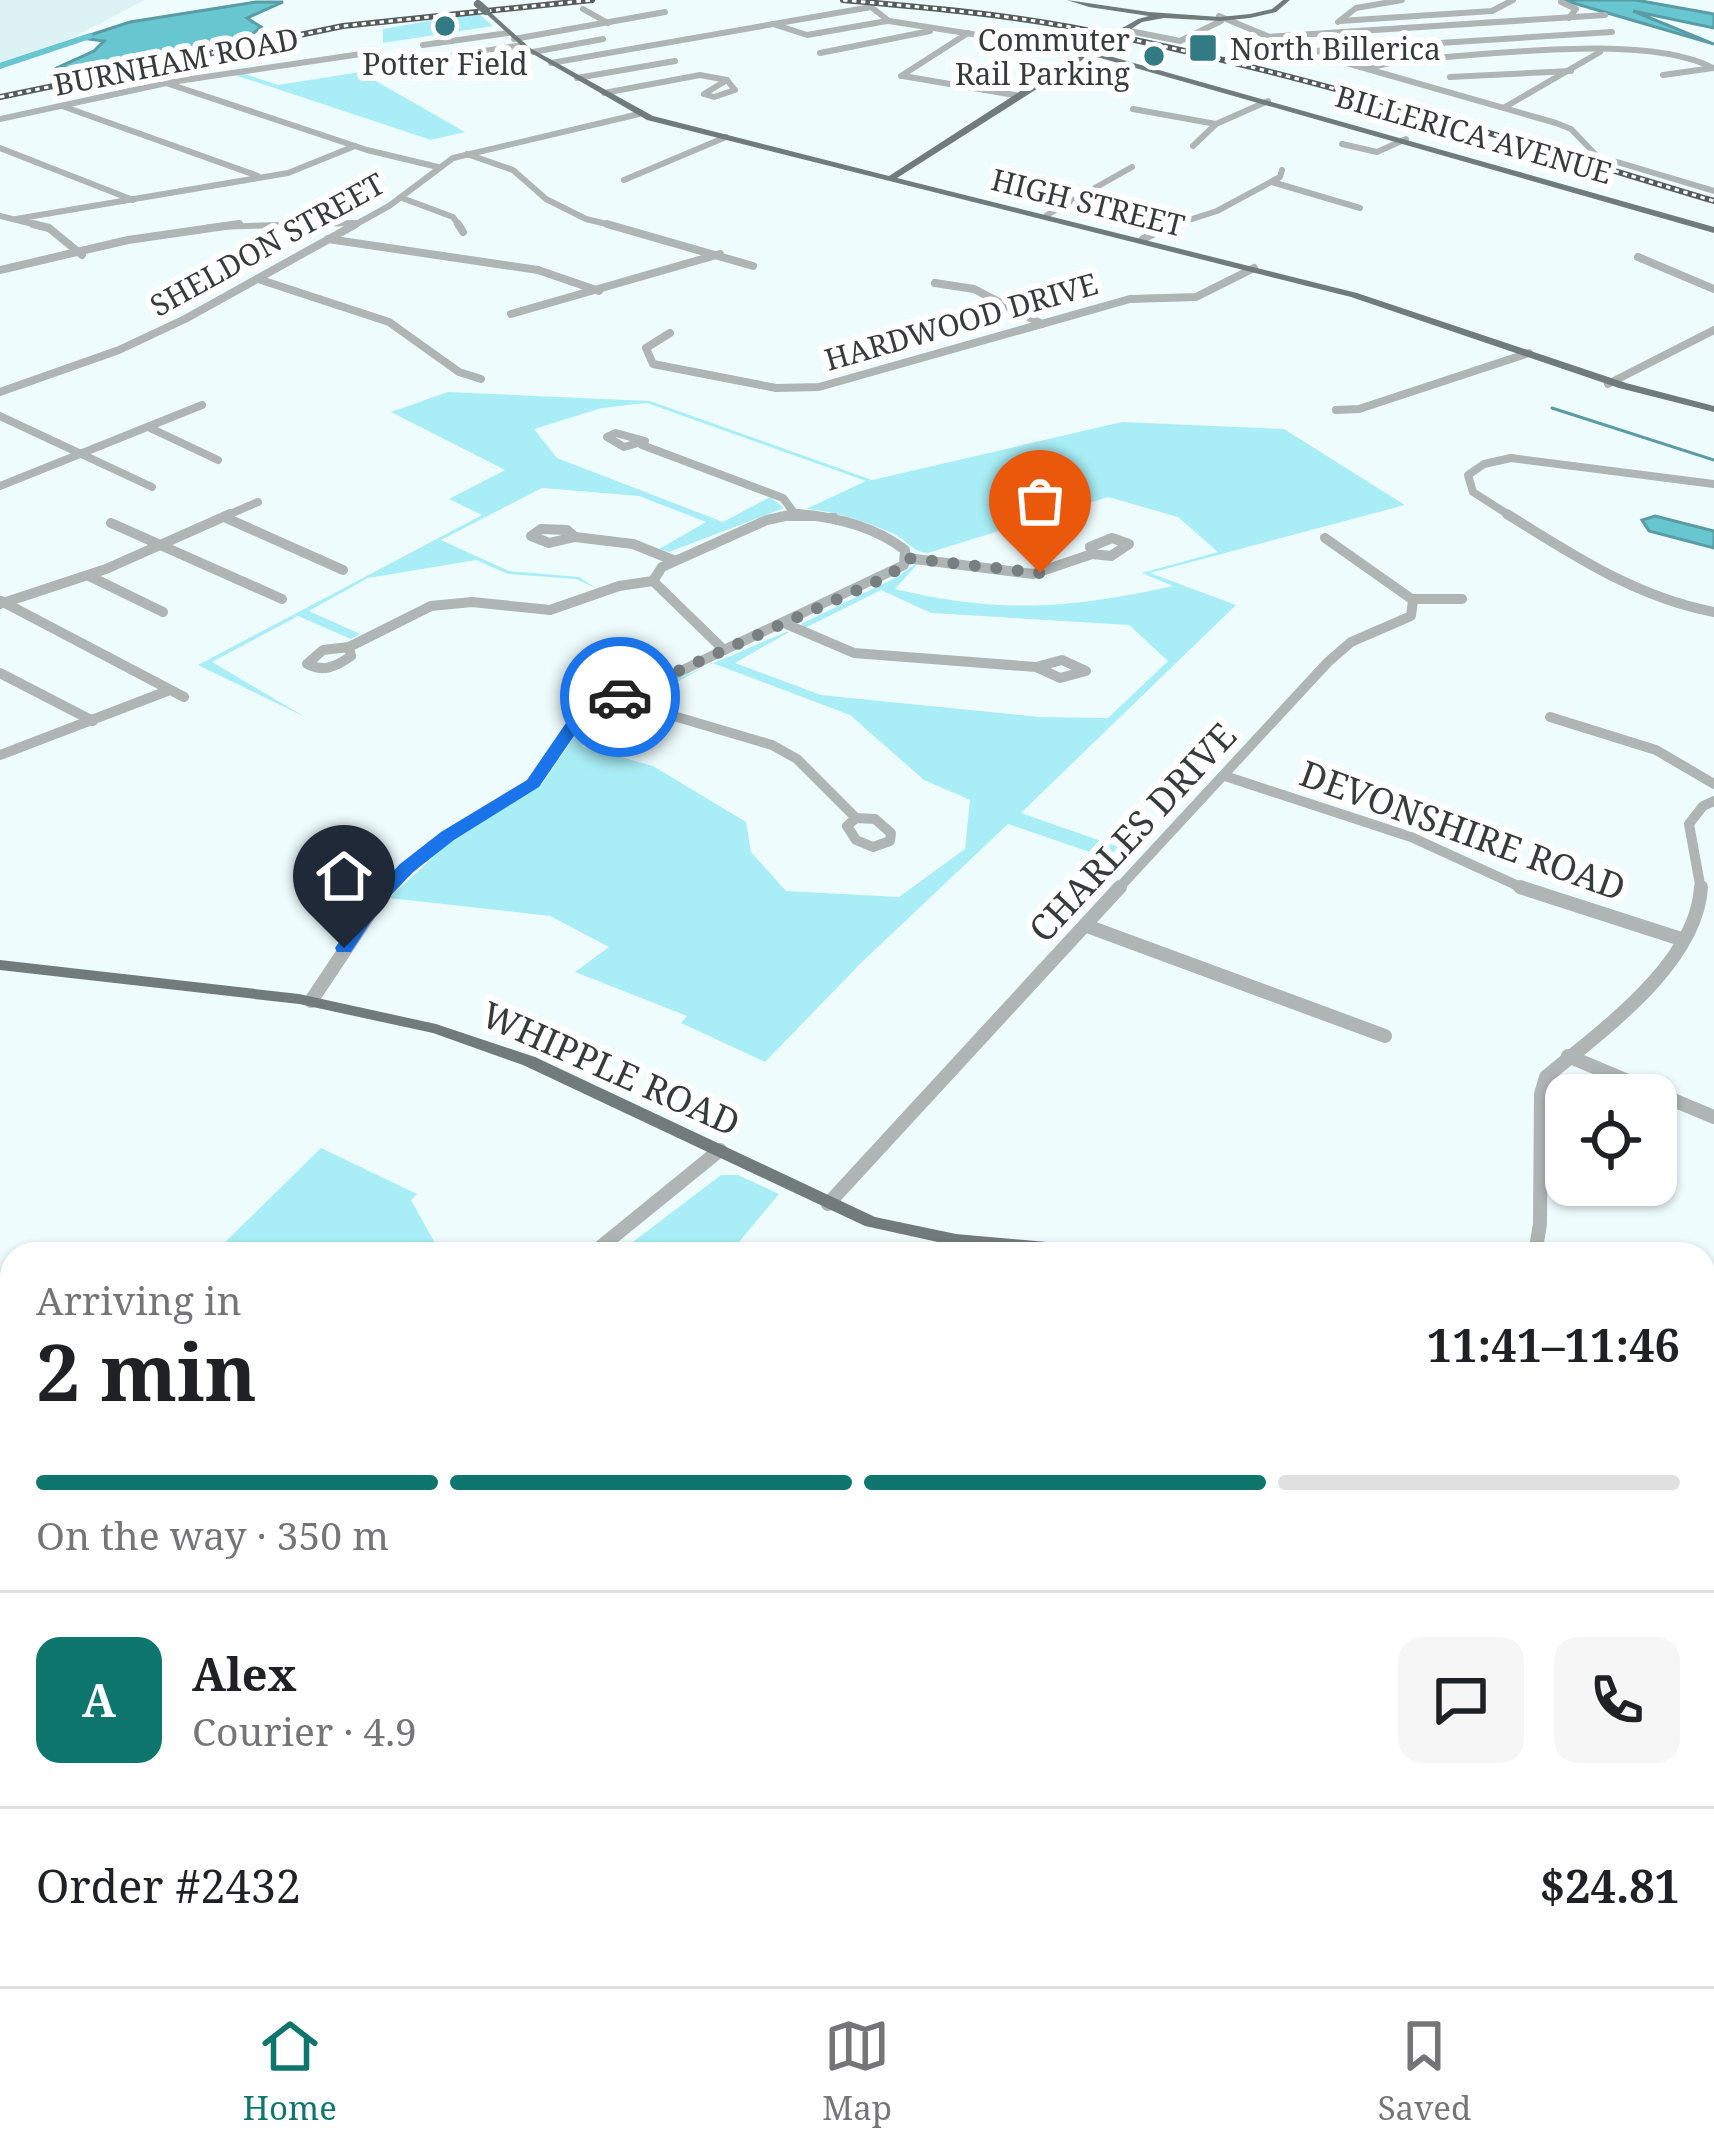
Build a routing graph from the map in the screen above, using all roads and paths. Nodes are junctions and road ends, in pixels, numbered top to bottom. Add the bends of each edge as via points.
1 (1070, 0) edge
2 (1402, 0) edge
3 (1513, 0) edge
4 (1433, 2) edge
5 (1561, 2) edge
6 (479, 5) edge
7 (1285, 5) edge
8 (584, 9) dead end
9 (665, 12) dead end
10 (1126, 13) junction
11 (1433, 14) junction
12 (1606, 15) dead end
13 (1163, 16) junction
14 (1569, 18) junction
15 (1220, 19) junction
16 (1140, 20) junction
17 (888, 21) junction
18 (1340, 21) junction
19 (608, 22) junction
20 (772, 24) junction
21 (1434, 27) junction
22 (1125, 29) junction
23 (944, 30) junction
24 (1324, 30) junction
25 (969, 32) junction
26 (1612, 32) dead end
27 (1266, 38) junction
28 (603, 39) dead end
29 (519, 42) junction
30 (1439, 44) junction
31 (423, 45) dead end
32 (1601, 51) junction
33 (1087, 52) junction
34 (1307, 52) junction
35 (820, 53) dead end
36 (362, 54) dead end
37 (1444, 60) junction
38 (418, 61) dead end
39 (675, 61) dead end
40 (551, 63) junction
41 (1366, 68) junction
42 (1713, 68) edge
43 (1570, 71) junction
44 (1663, 75) dead end
45 (1450, 77) junction
46 (577, 78) junction
47 (727, 80) junction
48 (165, 83) junction
49 (1431, 87) junction
50 (604, 93) junction
51 (1020, 96) junction
52 (1268, 101) junction
53 (61, 106) junction
54 (1505, 107) junction
55 (1133, 109) dead end
56 (639, 114) junction
57 (0, 119) edge
58 (1216, 124) junction
59 (726, 137) junction
60 (1406, 139) junction
61 (1342, 144) dead end
62 (355, 146) junction
63 (1192, 146) dead end
64 (0, 148) edge
65 (466, 153) junction
66 (438, 167) junction
67 (1132, 167) dead end
68 (1282, 170) dead end
69 (263, 178) junction
70 (891, 178) junction
71 (624, 180) dead end
72 (1272, 182) junction
73 (1714, 190) edge
74 (402, 198) junction
75 (135, 201) junction
76 (1360, 208) dead end
77 (0, 215) edge
78 (1047, 215) junction
79 (16, 219) junction
80 (354, 223) junction
81 (1714, 230) edge
82 (463, 232) dead end
83 (328, 238) junction
84 (1143, 239) junction
85 (721, 254) junction
86 (82, 255) junction
87 (1638, 257) dead end
88 (753, 266) dead end
89 (1254, 268) junction
90 (0, 270) edge
91 (258, 278) junction
92 (935, 283) dead end
93 (1714, 289) edge
94 (599, 291) junction
95 (511, 314) dead end
96 (1042, 324) junction
97 (1714, 330) edge
98 (670, 333) dead end
99 (1529, 353) junction
100 (481, 379) dead end
101 (1608, 384) junction
102 (2, 390) edge
103 (202, 405) dead end
104 (1714, 409) edge
105 (1336, 410) dead end
106 (0, 416) edge
107 (148, 427) junction
108 (642, 445) dead end
109 (81, 454) junction
110 (218, 460) dead end
111 (1714, 484) edge
112 (0, 486) edge
113 (152, 487) dead end
114 (258, 502) dead end
115 (795, 514) junction
116 (224, 517) junction
117 (111, 523) dead end
118 (575, 537) dead end
119 (1324, 538) dead end
120 (159, 546) junction
121 (1092, 554) dead end
122 (907, 558) junction
123 (673, 560) junction
124 (343, 570) dead end
125 (89, 576) junction
126 (653, 581) junction
127 (282, 598) dead end
128 (1412, 599) junction
129 (1462, 599) dead end
130 (2, 602) edge
131 (163, 612) dead end
132 (1714, 612) edge
133 (786, 624) junction
134 (349, 647) dead end
135 (725, 651) junction
136 (1036, 667) dead end
137 (0, 673) edge
138 (170, 690) junction
139 (184, 697) dead end
140 (616, 699) junction
141 (1550, 716) dead end
142 (93, 721) junction
143 (0, 755) edge
144 (1225, 776) junction
145 (1714, 784) edge
146 (1714, 801) edge
147 (856, 818) dead end
148 (1087, 926) junction
149 (1681, 939) junction
150 (0, 964) edge
151 (311, 1001) junction
152 (1385, 1036) dead end
153 (1568, 1056) junction
154 (1714, 1117) edge
155 (720, 1150) junction
156 (827, 1204) junction
157 (607, 1242) edge
158 (1000, 1242) edge
159 (1536, 1242) edge

1 - 10 main road
2 - 18 street via 1356,8
3 - 11 street via 1499,10
4 - 11 street
5 - 14 street via 1576,9
6 - 29 main road, HIGH STREET
7 - 15 main road
8 - 19 street
9 - 19 street
10 - 13 main road
10 - 16 main road
11 - 18 street
11 - 21 street
12 - 14 street
13 - 15 main road
13 - 16 main road
14 - 21 street
15 - 22 street via 1180,41
15 - 27 street
16 - 22 main road
17 - 20 street, BILLERICA AVENUE via 804,35
17 - 20 street via 874,8
17 - 23 street, BILLERICA AVENUE
18 - 24 street
19 - 29 street
20 - 40 street
21 - 24 street
21 - 30 street
22 - 33 main road
23 - 25 street, BILLERICA AVENUE
23 - 35 street
24 - 27 street
25 - 33 street, BILLERICA AVENUE
25 - 51 street via 900,74
26 - 30 street
27 - 34 street
28 - 29 street
29 - 31 street
29 - 38 street
29 - 40 main road, HIGH STREET
30 - 34 street
30 - 37 street
32 - 37 street
32 - 42 street via 1656,49
32 - 43 street
33 - 51 main road
33 - 52 main road, BILLERICA AVENUE
34 - 41 street
36 - 48 street, BURNHAM ROAD
37 - 41 street
37 - 45 street
39 - 46 street
40 - 46 main road, HIGH STREET
41 - 49 street
42 - 44 street
43 - 45 street
43 - 54 street
45 - 49 street
46 - 50 main road, HIGH STREET
47 - 47 street via 734,91 704,95
47 - 50 street via 700,75
48 - 53 street, BURNHAM ROAD
48 - 62 street
49 - 54 street
50 - 56 main road, HIGH STREET
51 - 70 main road
52 - 58 street
52 - 60 main road, BILLERICA AVENUE
53 - 57 street, BURNHAM ROAD
53 - 69 street
54 - 73 street via 1571,129 1608,160
55 - 58 street
56 - 59 main road, HIGH STREET
56 - 65 street, SHELDON STREET
58 - 63 street
59 - 70 main road, HIGH STREET
59 - 71 street
60 - 61 street via 1377,152
60 - 81 main road, BILLERICA AVENUE
62 - 66 street
62 - 69 street
64 - 75 street
65 - 66 street, SHELDON STREET
65 - 85 street via 520,174 546,199 586,219
66 - 74 street, SHELDON STREET
67 - 78 street
68 - 72 street
69 - 75 street
70 - 78 main road, HIGH STREET
72 - 76 street
72 - 84 street
74 - 80 street, SHELDON STREET
74 - 82 street via 453,217
75 - 79 street
77 - 79 street
78 - 84 main road, HIGH STREET
79 - 86 street via 50,228
80 - 83 street, SHELDON STREET
80 - 86 street via 272,221 128,240
83 - 91 street, SHELDON STREET
83 - 94 street via 560,272
84 - 89 main road, HIGH STREET
85 - 88 street
85 - 94 street
86 - 90 street
87 - 93 street
89 - 96 street, HARDWOOD DRIVE via 1196,297 1130,298
89 - 99 main road, HIGH STREET via 1430,316
91 - 100 street via 388,322
91 - 102 street, SHELDON STREET via 138,341
92 - 96 street via 974,289
94 - 95 street
96 - 98 street, HARDWOOD DRIVE via 803,388 653,364 646,348
97 - 101 street
99 - 101 main road, HIGH STREET
99 - 105 street
101 - 104 main road, HIGH STREET
103 - 107 street
106 - 109 street
107 - 109 street
107 - 110 street
108 - 115 street via 778,496
109 - 112 street
109 - 113 street
111 - 132 street via 1511,458 1468,475 1483,500 1552,542 1672,602
114 - 116 street
115 - 122 street via 826,515 888,537
115 - 123 street
116 - 120 street
116 - 124 street
117 - 120 street
118 - 123 street via 626,542
119 - 128 street
120 - 125 street
120 - 127 street
121 - 122 street via 1033,574
122 - 133 street via 891,575
123 - 126 street
125 - 130 street
125 - 131 street
126 - 134 street via 550,610 431,605
126 - 135 street
128 - 129 street
128 - 144 street, CHARLES DRIVE via 1415,608 1401,623 1328,662
130 - 138 street
133 - 135 street
133 - 136 street via 854,653
135 - 140 street
137 - 142 street
138 - 139 street
138 - 142 street
140 - 147 street via 772,745
140 - 151 street via 567,731 533,783 398,876
141 - 145 street via 1656,750
142 - 143 street
144 - 148 street, CHARLES DRIVE
144 - 149 street, DEVONSHIRE ROAD via 1412,837 1541,897
146 - 149 street via 1689,824 1700,904
148 - 152 street
148 - 156 street, CHARLES DRIVE
149 - 153 street via 1645,997
150 - 151 main road, WHIPPLE ROAD
151 - 155 main road, WHIPPLE ROAD via 436,1029 529,1061
153 - 154 street
153 - 159 street via 1541,1094
155 - 156 main road, WHIPPLE ROAD
155 - 157 street
156 - 158 main road, WHIPPLE ROAD via 914,1233

